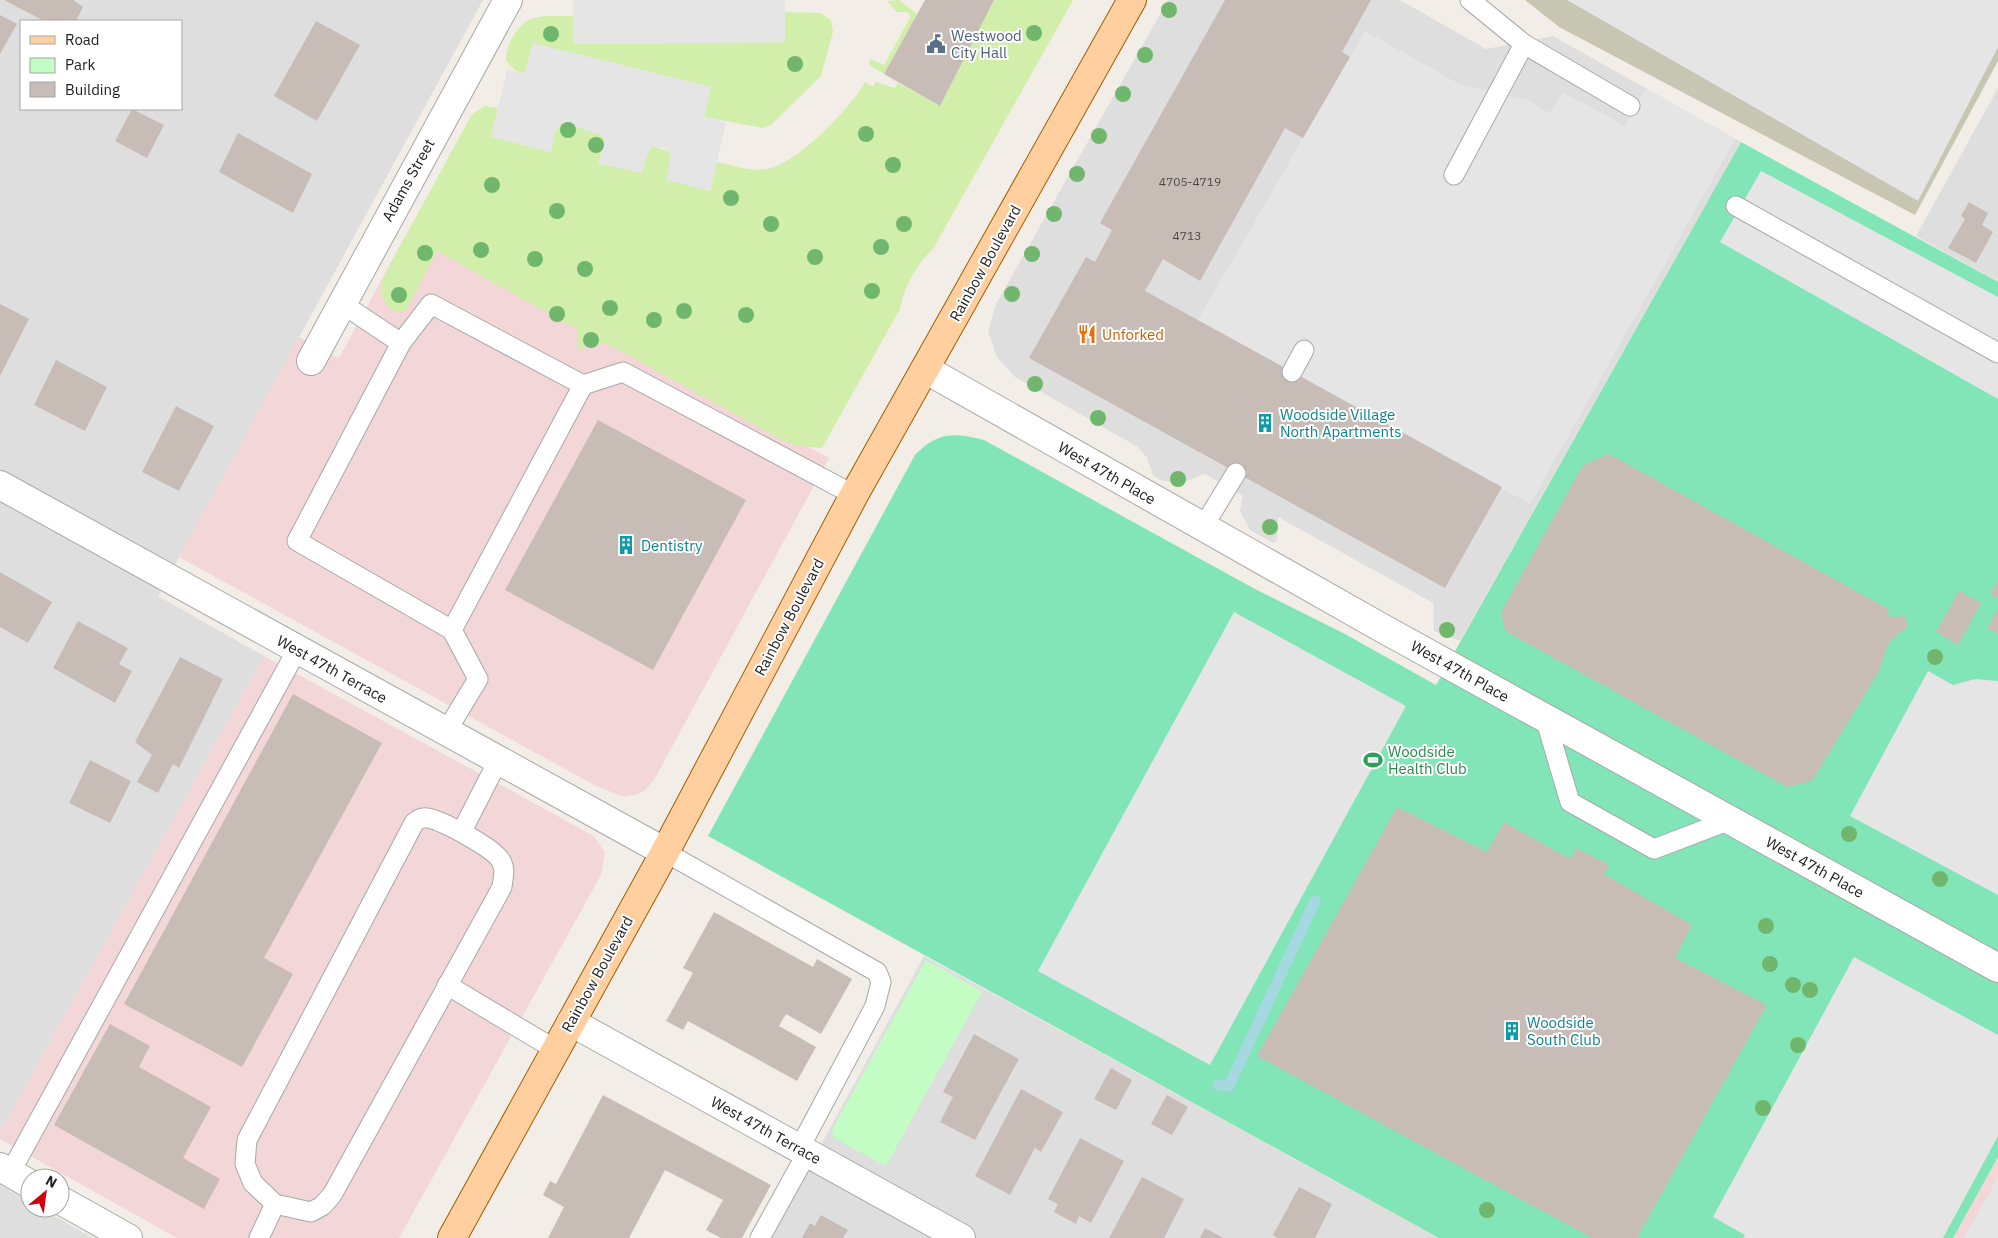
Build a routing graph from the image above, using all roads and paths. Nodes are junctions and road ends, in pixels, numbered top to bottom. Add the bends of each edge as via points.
1 (508, 0) edge
2 (1132, 0) edge
3 (1470, 0) edge
4 (1524, 44) junction
5 (1630, 106) dead end
6 (1454, 175) dead end
7 (1736, 206) dead end
8 (341, 303) junction
9 (401, 343) junction
10 (1304, 350) dead end
11 (1998, 353) edge
12 (310, 361) dead end
13 (925, 369) junction
14 (1292, 372) dead end
15 (583, 386) junction
16 (1236, 473) dead end
17 (0, 485) edge
18 (854, 495) junction
19 (1203, 527) junction
20 (452, 630) junction
21 (297, 650) junction
22 (1545, 718) junction
23 (446, 732) junction
24 (498, 761) junction
25 (1730, 820) junction
26 (462, 831) junction
27 (665, 852) junction
28 (1998, 968) edge
29 (447, 986) junction
30 (571, 1022) junction
31 (556, 1050) junction
32 (803, 1151) junction
33 (13, 1175) edge
34 (275, 1204) junction
35 (70, 1206) edge
36 (128, 1238) edge
37 (260, 1238) edge
38 (452, 1238) edge
39 (760, 1238) edge
40 (961, 1238) edge

1 - 8 street, Adams Street
2 - 13 main road, Rainbow Boulevard
3 - 4 lane
4 - 5 lane
4 - 6 lane
7 - 11 lane
8 - 9 lane
8 - 12 street, Adams Street
9 - 15 lane via 431,304
9 - 20 lane via 297,541
10 - 14 lane
13 - 18 main road, Rainbow Boulevard
13 - 19 street, West 47th Place
15 - 18 lane via 623,372
15 - 20 lane
16 - 19 lane
17 - 21 street, West 47th Terrace
18 - 27 main road, Rainbow Boulevard
19 - 22 street, West 47th Place
20 - 23 lane via 478,679
21 - 23 street, West 47th Terrace
21 - 33 lane
22 - 25 street, West 47th Place
22 - 25 lane via 1570,802 1654,849
23 - 24 street, West 47th Terrace
24 - 26 lane
24 - 27 street, West 47th Terrace
25 - 28 street, West 47th Place
26 - 29 lane via 500,858 505,869 502,887
26 - 34 lane via 427,818 420,818 414,823 247,1140 245,1164 253,1183
27 - 30 main road, Rainbow Boulevard
27 - 32 lane via 877,972 881,982 875,1006
29 - 31 lane
29 - 34 lane via 332,1196 311,1212
30 - 31 main road, Rainbow Boulevard
30 - 32 street, West 47th Terrace
31 - 38 main road, Rainbow Boulevard
32 - 39 lane
32 - 40 street, West 47th Terrace
34 - 37 lane
35 - 36 street

